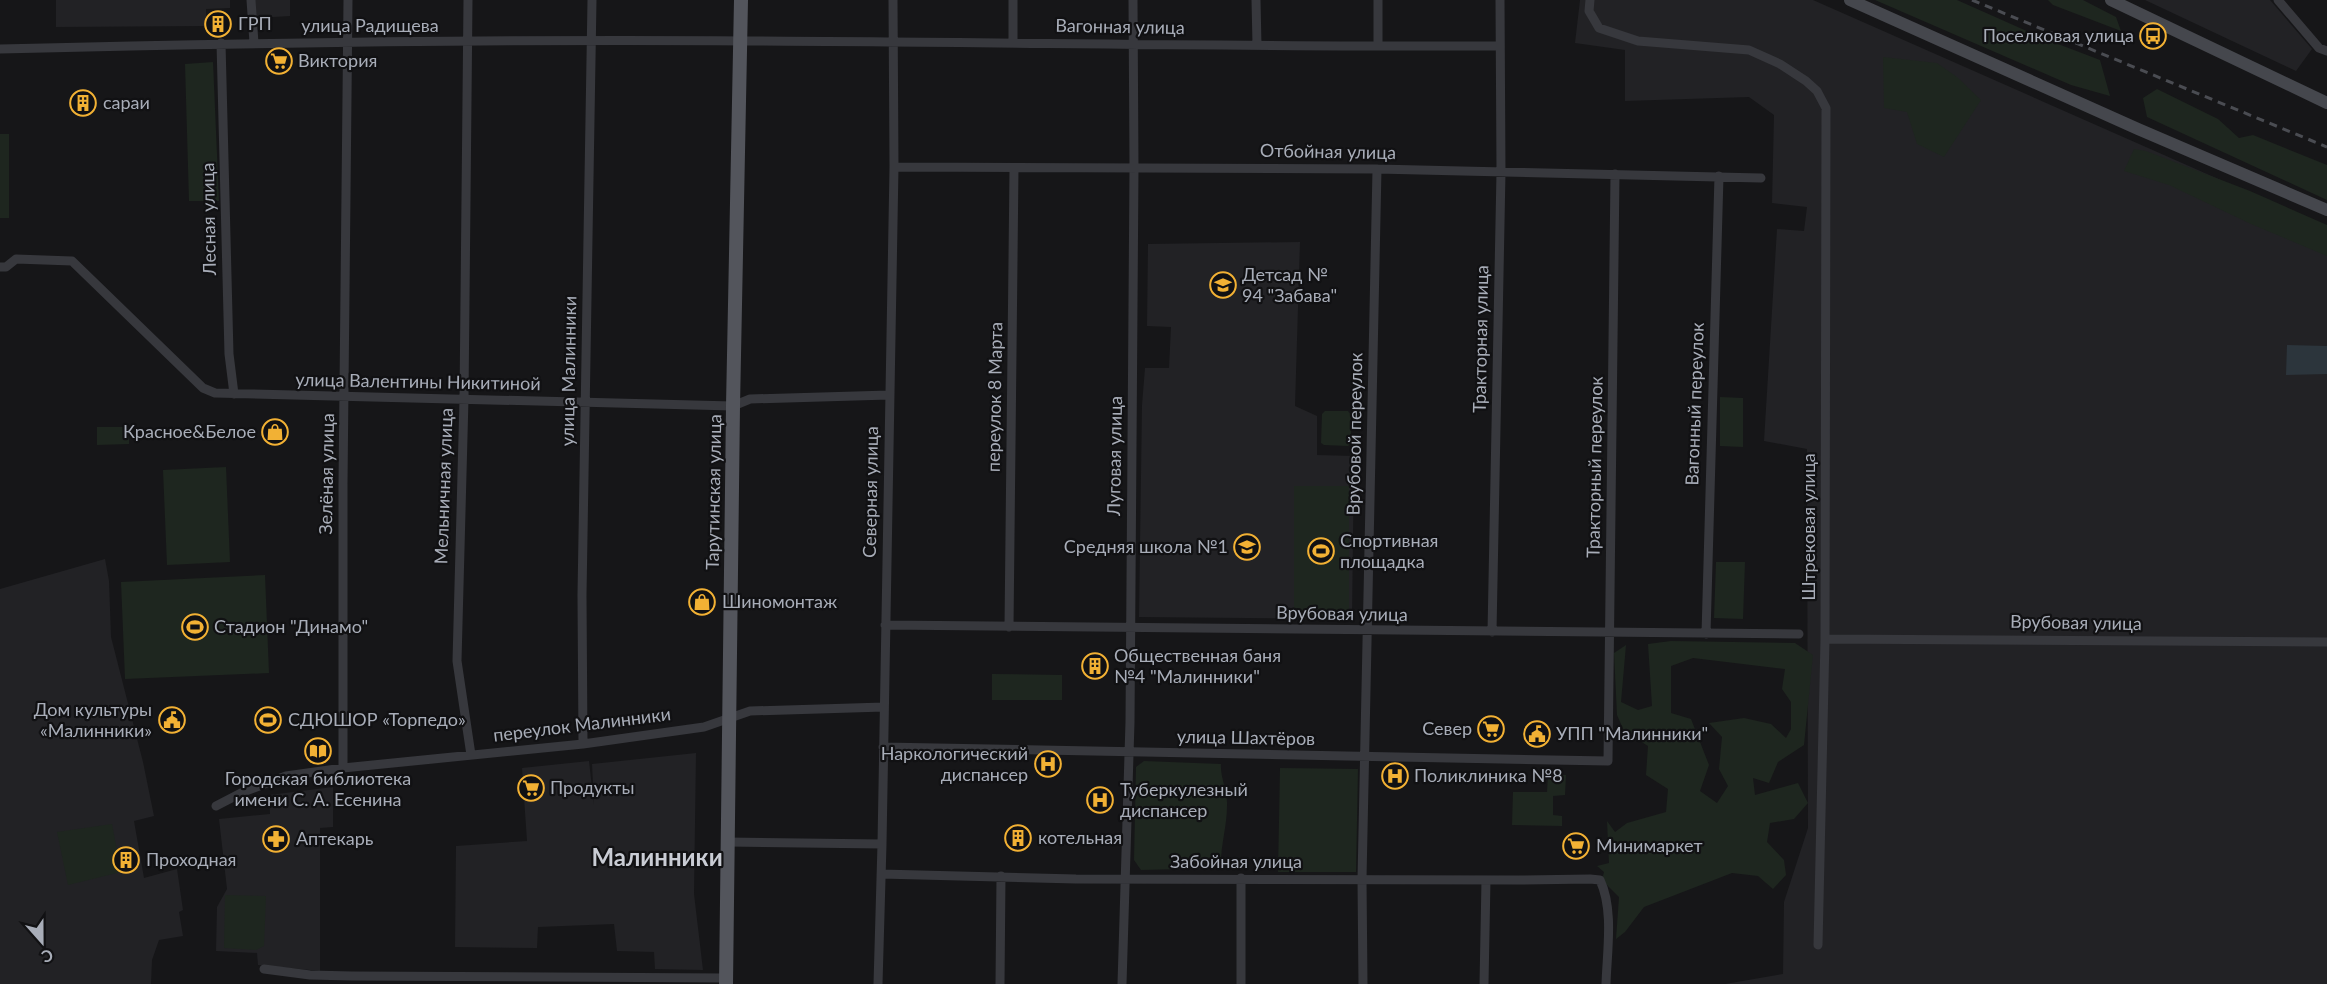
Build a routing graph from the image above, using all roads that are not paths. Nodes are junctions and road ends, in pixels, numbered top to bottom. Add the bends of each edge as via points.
1 (251, 0) edge
2 (348, 0) edge
3 (468, 0) edge
4 (592, 0) edge
5 (741, 0) edge
6 (893, 0) edge
7 (1013, 0) edge
8 (1133, 0) edge
9 (1256, 0) edge
10 (1378, 0) edge
11 (1500, 0) edge
12 (1590, 0) edge
13 (1850, 0) edge
14 (2111, 0) edge
15 (2278, 0) edge
16 (741, 40) junction
17 (592, 41) junction
18 (469, 42) junction
19 (893, 42) junction
20 (221, 43) junction
21 (254, 43) junction
22 (1013, 43) junction
23 (349, 44) junction
24 (1134, 44) junction
25 (1257, 45) junction
26 (1378, 46) junction
27 (1499, 46) junction
28 (0, 49) edge
29 (2327, 51) edge
30 (2327, 103) edge
31 (894, 167) junction
32 (1134, 167) junction
33 (1014, 168) junction
34 (1377, 169) junction
35 (1501, 172) junction
36 (1615, 174) junction
37 (1719, 176) junction
38 (1761, 178) dead end
39 (2327, 210) edge
40 (0, 267) edge
41 (234, 394) junction
42 (889, 395) junction
43 (345, 397) junction
44 (464, 399) junction
45 (584, 401) junction
46 (732, 406) junction
47 (885, 625) junction
48 (1010, 627) junction
49 (1130, 628) junction
50 (1367, 630) junction
51 (1492, 632) junction
52 (1609, 632) junction
53 (1706, 634) junction
54 (1799, 634) dead end
55 (1825, 639) junction
56 (2327, 642) edge
57 (884, 707) junction
58 (729, 719) junction
59 (583, 744) junction
60 (883, 747) junction
61 (1129, 753) junction
62 (471, 755) junction
63 (1365, 757) junction
64 (1608, 761) joint
65 (343, 768) junction
66 (216, 806) dead end
67 (726, 842) junction
68 (882, 844) junction
69 (881, 874) junction
70 (1001, 876) junction
71 (1124, 878) junction
72 (1241, 878) junction
73 (1362, 879) junction
74 (1486, 880) junction
75 (1818, 945) dead end
76 (264, 969) dead end
77 (352, 980) edge
78 (456, 980) edge
79 (545, 980) edge
80 (726, 981) edge
81 (878, 984) edge
82 (1000, 984) edge
83 (1122, 984) edge
84 (1241, 984) edge
85 (1363, 984) edge
86 (1484, 984) edge
87 (1606, 984) edge

1 - 21 street
2 - 23 street, Зелёная улица
3 - 18 street, Мельничная улица
4 - 17 street, улица Малинники
5 - 16 main road, Тарутинская улица
6 - 19 street, Северная улица
7 - 22 street
8 - 24 street, Луговая улица
9 - 25 street
10 - 26 street
11 - 27 street, Тракторная улица
12 - 55 street, Штрековая улица via 1589,11 1599,28 1638,41 1749,50 1806,81 1826,108
13 - 39 main road
14 - 30 main road
15 - 29 street via 2319,48
16 - 17 street, улица Радищева
16 - 19 street, Вагонная улица
16 - 46 main road, Тарутинская улица
17 - 18 street, улица Радищева
17 - 45 street, улица Малинники
18 - 23 street, улица Радищева
18 - 44 street, Мельничная улица
19 - 22 street, Вагонная улица
19 - 31 street, Северная улица
20 - 21 street, улица Радищева
20 - 28 street, улица Радищева
20 - 41 street, Лесная улица via 229,354
21 - 23 street, улица Радищева
22 - 24 street, Вагонная улица
23 - 43 street, Зелёная улица
24 - 25 street, Вагонная улица
24 - 32 street, Луговая улица
25 - 26 street, Вагонная улица
26 - 27 street, Вагонная улица
27 - 35 street, Тракторная улица
31 - 33 street, Отбойная улица
31 - 42 street, Северная улица
32 - 33 street, Отбойная улица
32 - 34 street, Отбойная улица
32 - 49 street, Луговая улица
33 - 48 street, переулок 8 Марта
34 - 35 street, Отбойная улица
34 - 50 street, Врубовой переулок
35 - 36 street, Отбойная улица
35 - 51 street, Тракторная улица
36 - 37 street, Отбойная улица
36 - 52 street, Тракторный переулок
37 - 38 street, Отбойная улица
37 - 53 street, Вагонный переулок
40 - 41 street, улица Валентины Никитиной via 16,259 72,261 203,388
41 - 43 street, улица Валентины Никитиной
42 - 46 street, улица Валентины Никитиной via 750,399
42 - 47 street, Северная улица
43 - 44 street, улица Валентины Никитиной
43 - 65 street, Зелёная улица
44 - 45 street, улица Валентины Никитиной
44 - 62 street, Мельничная улица via 457,661
45 - 46 street, улица Валентины Никитиной
45 - 59 street, улица Малинники
46 - 58 main road, Тарутинская улица
47 - 48 street, Врубовая улица
47 - 57 street, Северная улица
48 - 49 street, Врубовая улица
49 - 50 street, Врубовая улица
49 - 61 street, Луговая улица
50 - 51 street, Врубовая улица
50 - 63 street, Врубовой переулок
51 - 52 street, Врубовая улица
52 - 53 street, Врубовая улица
52 - 64 street, Тракторный переулок
53 - 54 street, Врубовая улица
55 - 56 street, Врубовая улица
55 - 75 street, Штрековая улица
57 - 58 street, переулок Малинники via 750,711
57 - 60 street, Северная улица
58 - 59 street, переулок Малинники via 704,727
58 - 67 main road, Тарутинская улица
59 - 62 street, переулок Малинники
60 - 61 street, улица Шахтёров
60 - 68 street, Северная улица
61 - 63 street, улица Шахтёров
61 - 71 street, Луговая улица
62 - 65 street, переулок Малинники
63 - 64 street, улица Шахтёров
63 - 73 street, Врубовой переулок
65 - 66 street, переулок Малинники via 286,776
67 - 68 street
67 - 80 main road, Тарутинская улица
68 - 69 street, Северная улица
69 - 70 street, Забойная улица
69 - 81 street, Северная улица
70 - 71 street, Забойная улица
70 - 82 street
71 - 72 street, Забойная улица
71 - 83 street, Луговая улица
72 - 73 street, Забойная улица
72 - 84 street
73 - 74 street, Забойная улица
73 - 85 street, Врубовой переулок
74 - 86 street
74 - 87 street, Забойная улица via 1600,880 1609,914
76 - 77 street
77 - 78 street
78 - 79 street
79 - 80 street

